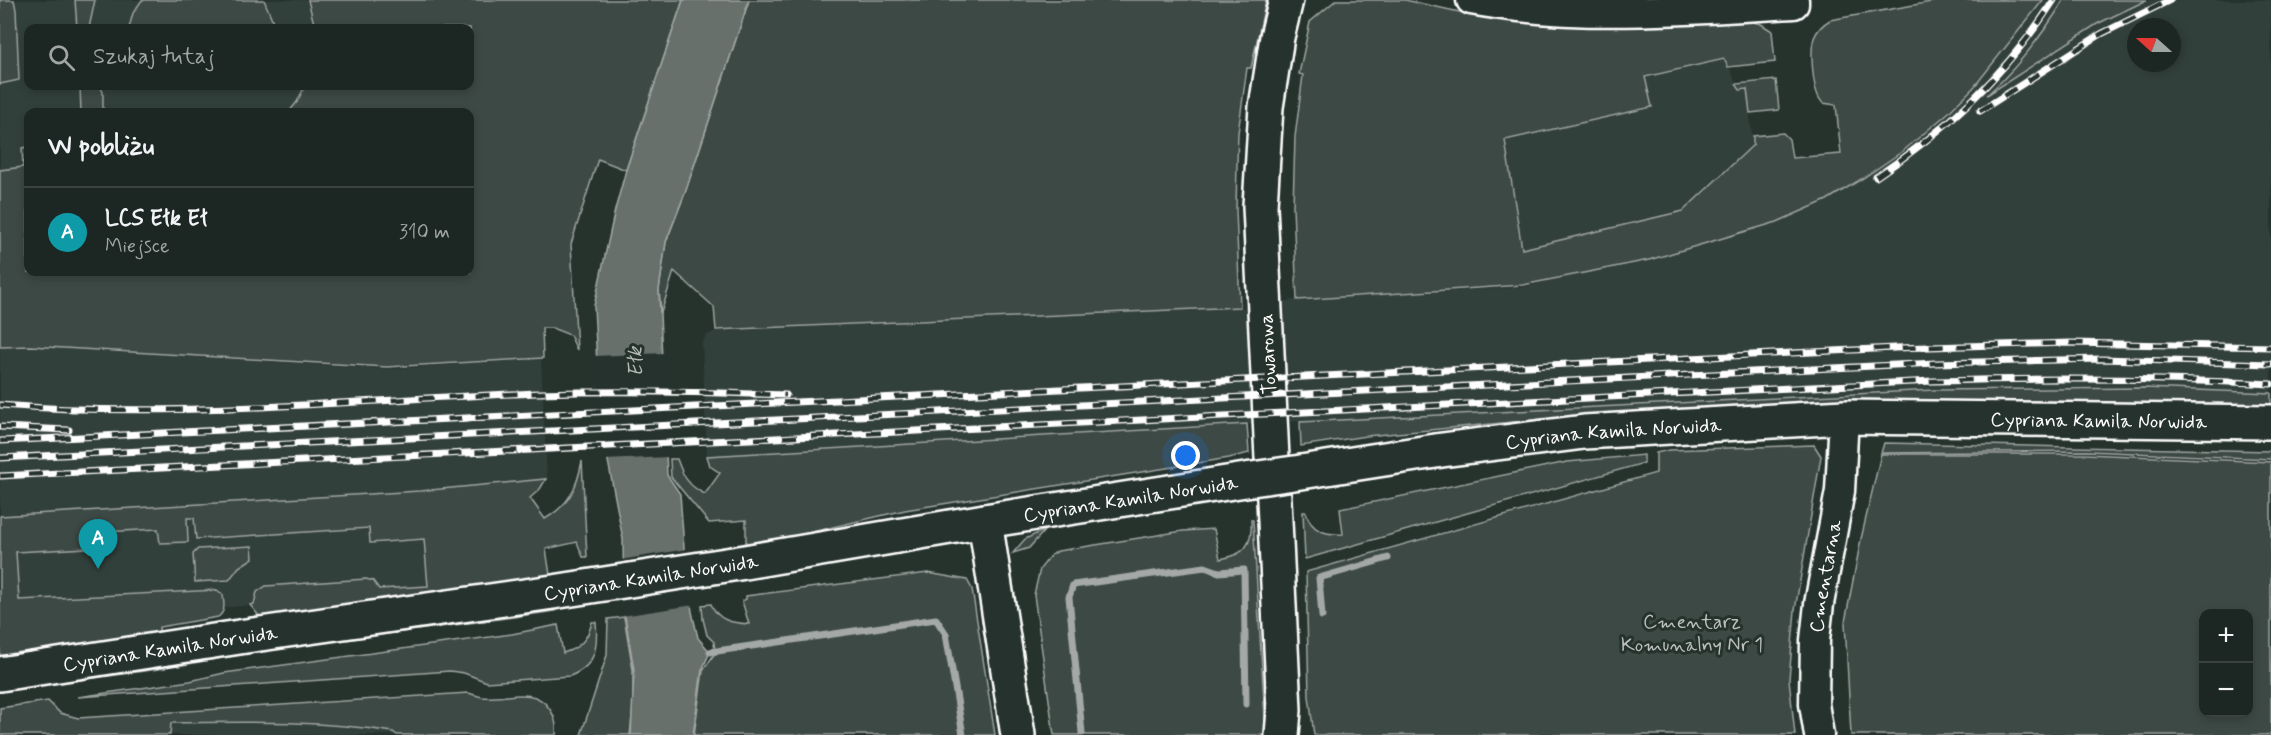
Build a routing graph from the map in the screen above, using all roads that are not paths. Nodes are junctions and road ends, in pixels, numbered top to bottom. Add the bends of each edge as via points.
1 (1286, 0) edge
2 (1471, 0) edge
3 (1794, 0) edge
4 (1844, 417) junction
5 (2271, 422) edge
6 (985, 521) junction
7 (0, 674) edge
8 (1285, 727) edge
9 (1018, 735) edge
10 (1819, 735) edge

1 - 8 street, Towarowa via 1266,106 1260,206
2 - 3 street via 1622,13 1794,4
4 - 5 street, Cypriana Kamila Norwida
4 - 6 street, Cypriana Kamila Norwida, bridge via 1584,432 1442,450
4 - 10 street, Cmentarna via 1840,491 1815,640
6 - 7 street, Cypriana Kamila Norwida via 739,564
6 - 9 street

